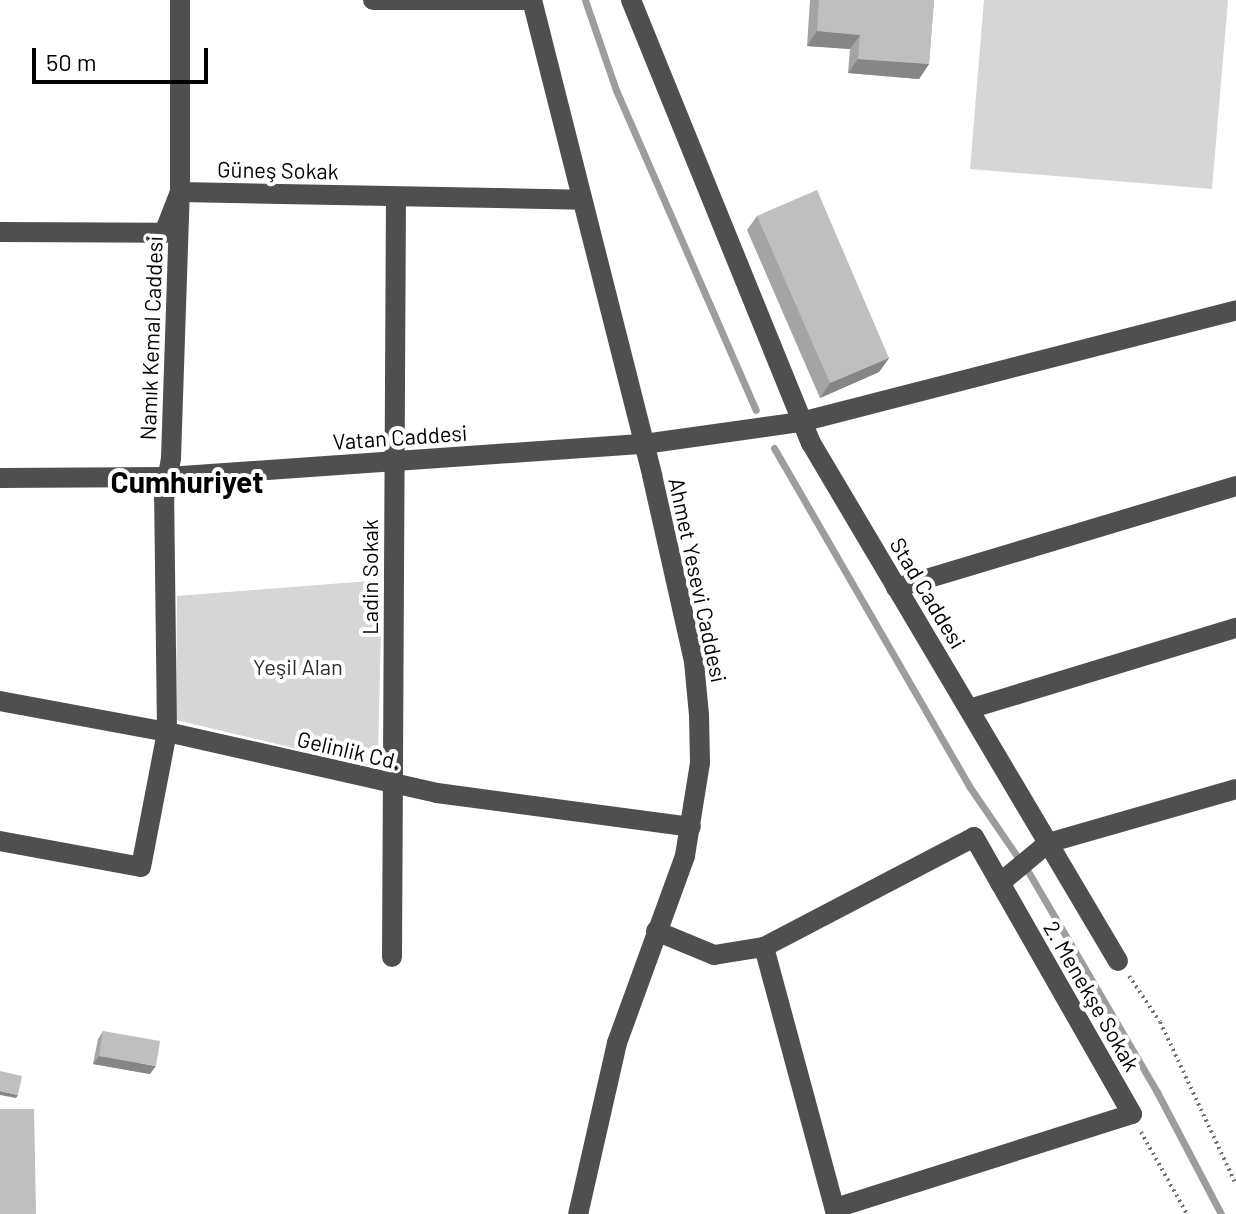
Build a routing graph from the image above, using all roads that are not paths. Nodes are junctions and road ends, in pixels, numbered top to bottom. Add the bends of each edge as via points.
1 (180, 0) edge
2 (373, 0) edge
3 (532, 0) edge
4 (631, 0) edge
5 (180, 192) junction
6 (396, 197) junction
7 (582, 200) junction
8 (0, 232) edge
9 (1236, 310) edge
10 (801, 422) junction
11 (644, 444) junction
12 (395, 461) junction
13 (168, 477) junction
14 (0, 478) edge
15 (1236, 486) edge
16 (896, 588) junction
17 (1236, 628) edge
18 (0, 701) edge
19 (969, 709) junction
20 (167, 732) junction
21 (393, 785) junction
22 (1236, 789) edge
23 (691, 827) junction
24 (0, 841) edge
25 (1048, 843) junction
26 (1000, 883) junction
27 (656, 931) junction
28 (764, 947) junction
29 (392, 957) dead end
30 (1118, 961) road end
31 (835, 1211) edge
32 (578, 1214) edge

1 - 5 street, Namık Kemal Caddesi
2 - 3 street
3 - 7 street, Ahmet Yesevi Caddesi
4 - 10 street, Stad Caddesi
5 - 6 street, Güneş Sokak
5 - 8 street via 164,233
5 - 13 street, Namık Kemal Caddesi
6 - 7 street, Güneş Sokak
6 - 12 street, Ladin Sokak
7 - 11 street, Ahmet Yesevi Caddesi
9 - 10 street, Vatan Caddesi
10 - 11 street, Vatan Caddesi
10 - 16 street, Stad Caddesi
11 - 12 street, Vatan Caddesi
11 - 23 street, Ahmet Yesevi Caddesi via 694,662 700,763
12 - 13 street, Vatan Caddesi
12 - 21 street, Ladin Sokak
13 - 14 street, Vatan Caddesi
13 - 20 street, Namık Kemal Caddesi
15 - 16 street
16 - 19 street, Stad Caddesi
17 - 19 street
18 - 20 street, Gelinlik Cd.
19 - 25 street, Stad Caddesi
20 - 21 street, Gelinlik Cd.
20 - 24 street, Namık Kemal Caddesi via 141,867
21 - 23 street, Gelinlik Cd.
21 - 29 street, Ladin Sokak
22 - 25 street
23 - 27 street, Ahmet Yesevi Caddesi
25 - 26 street
25 - 30 street, Stad Caddesi
26 - 28 street, 2. Menekşe Sokak via 974,837
26 - 31 street, 2. Menekşe Sokak via 1132,1114
27 - 28 street via 714,955
27 - 32 street, Ahmet Yesevi Caddesi via 617,1043
28 - 31 street

